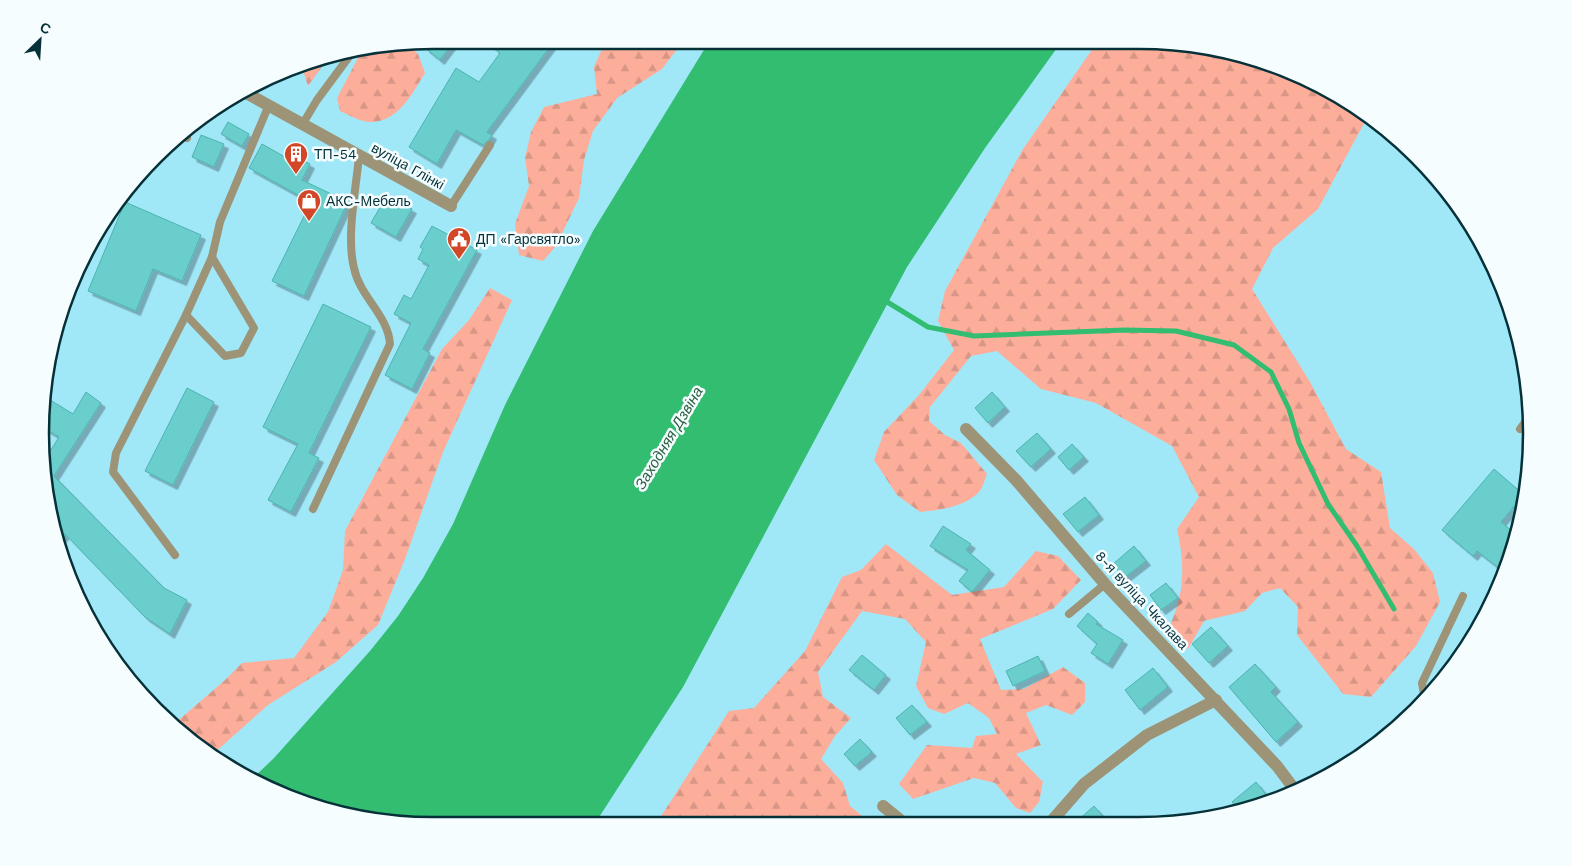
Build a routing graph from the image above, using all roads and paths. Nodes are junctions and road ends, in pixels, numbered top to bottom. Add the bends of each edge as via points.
1 (348, 59) edge
2 (250, 95) edge
3 (268, 107) junction
4 (302, 125) junction
5 (490, 145) dead end
6 (359, 156) junction
7 (451, 206) joint
8 (212, 257) junction
9 (186, 315) junction
10 (1523, 425) edge
11 (966, 429) dead end
12 (1520, 429) dead end
13 (313, 509) dead end
14 (175, 555) dead end
15 (1105, 584) junction
16 (1463, 596) dead end
17 (1069, 614) dead end
18 (1423, 691) edge
19 (1216, 700) junction
20 (1292, 786) edge
21 (883, 806) dead end
22 (896, 817) edge
23 (1055, 817) edge

1 - 4 lane
2 - 3 street, вуліца Глінкі
3 - 4 street, вуліца Глінкі
3 - 8 lane via 220,222
4 - 6 street, вуліца Глінкі
5 - 7 lane
6 - 7 street, вуліца Глінкі
6 - 13 lane via 352,237 353,268 363,293 389,330 390,344
8 - 9 lane
8 - 9 lane via 254,328 241,353 225,356
9 - 14 lane via 116,453 113,472
10 - 12 lane
11 - 15 street, 8-я вуліца Чкалава via 1016,480
15 - 17 lane
15 - 19 street, 8-я вуліца Чкалава
16 - 18 lane via 1422,683
19 - 20 street, 8-я вуліца Чкалава
19 - 23 street via 1147,735 1084,784
21 - 22 street

